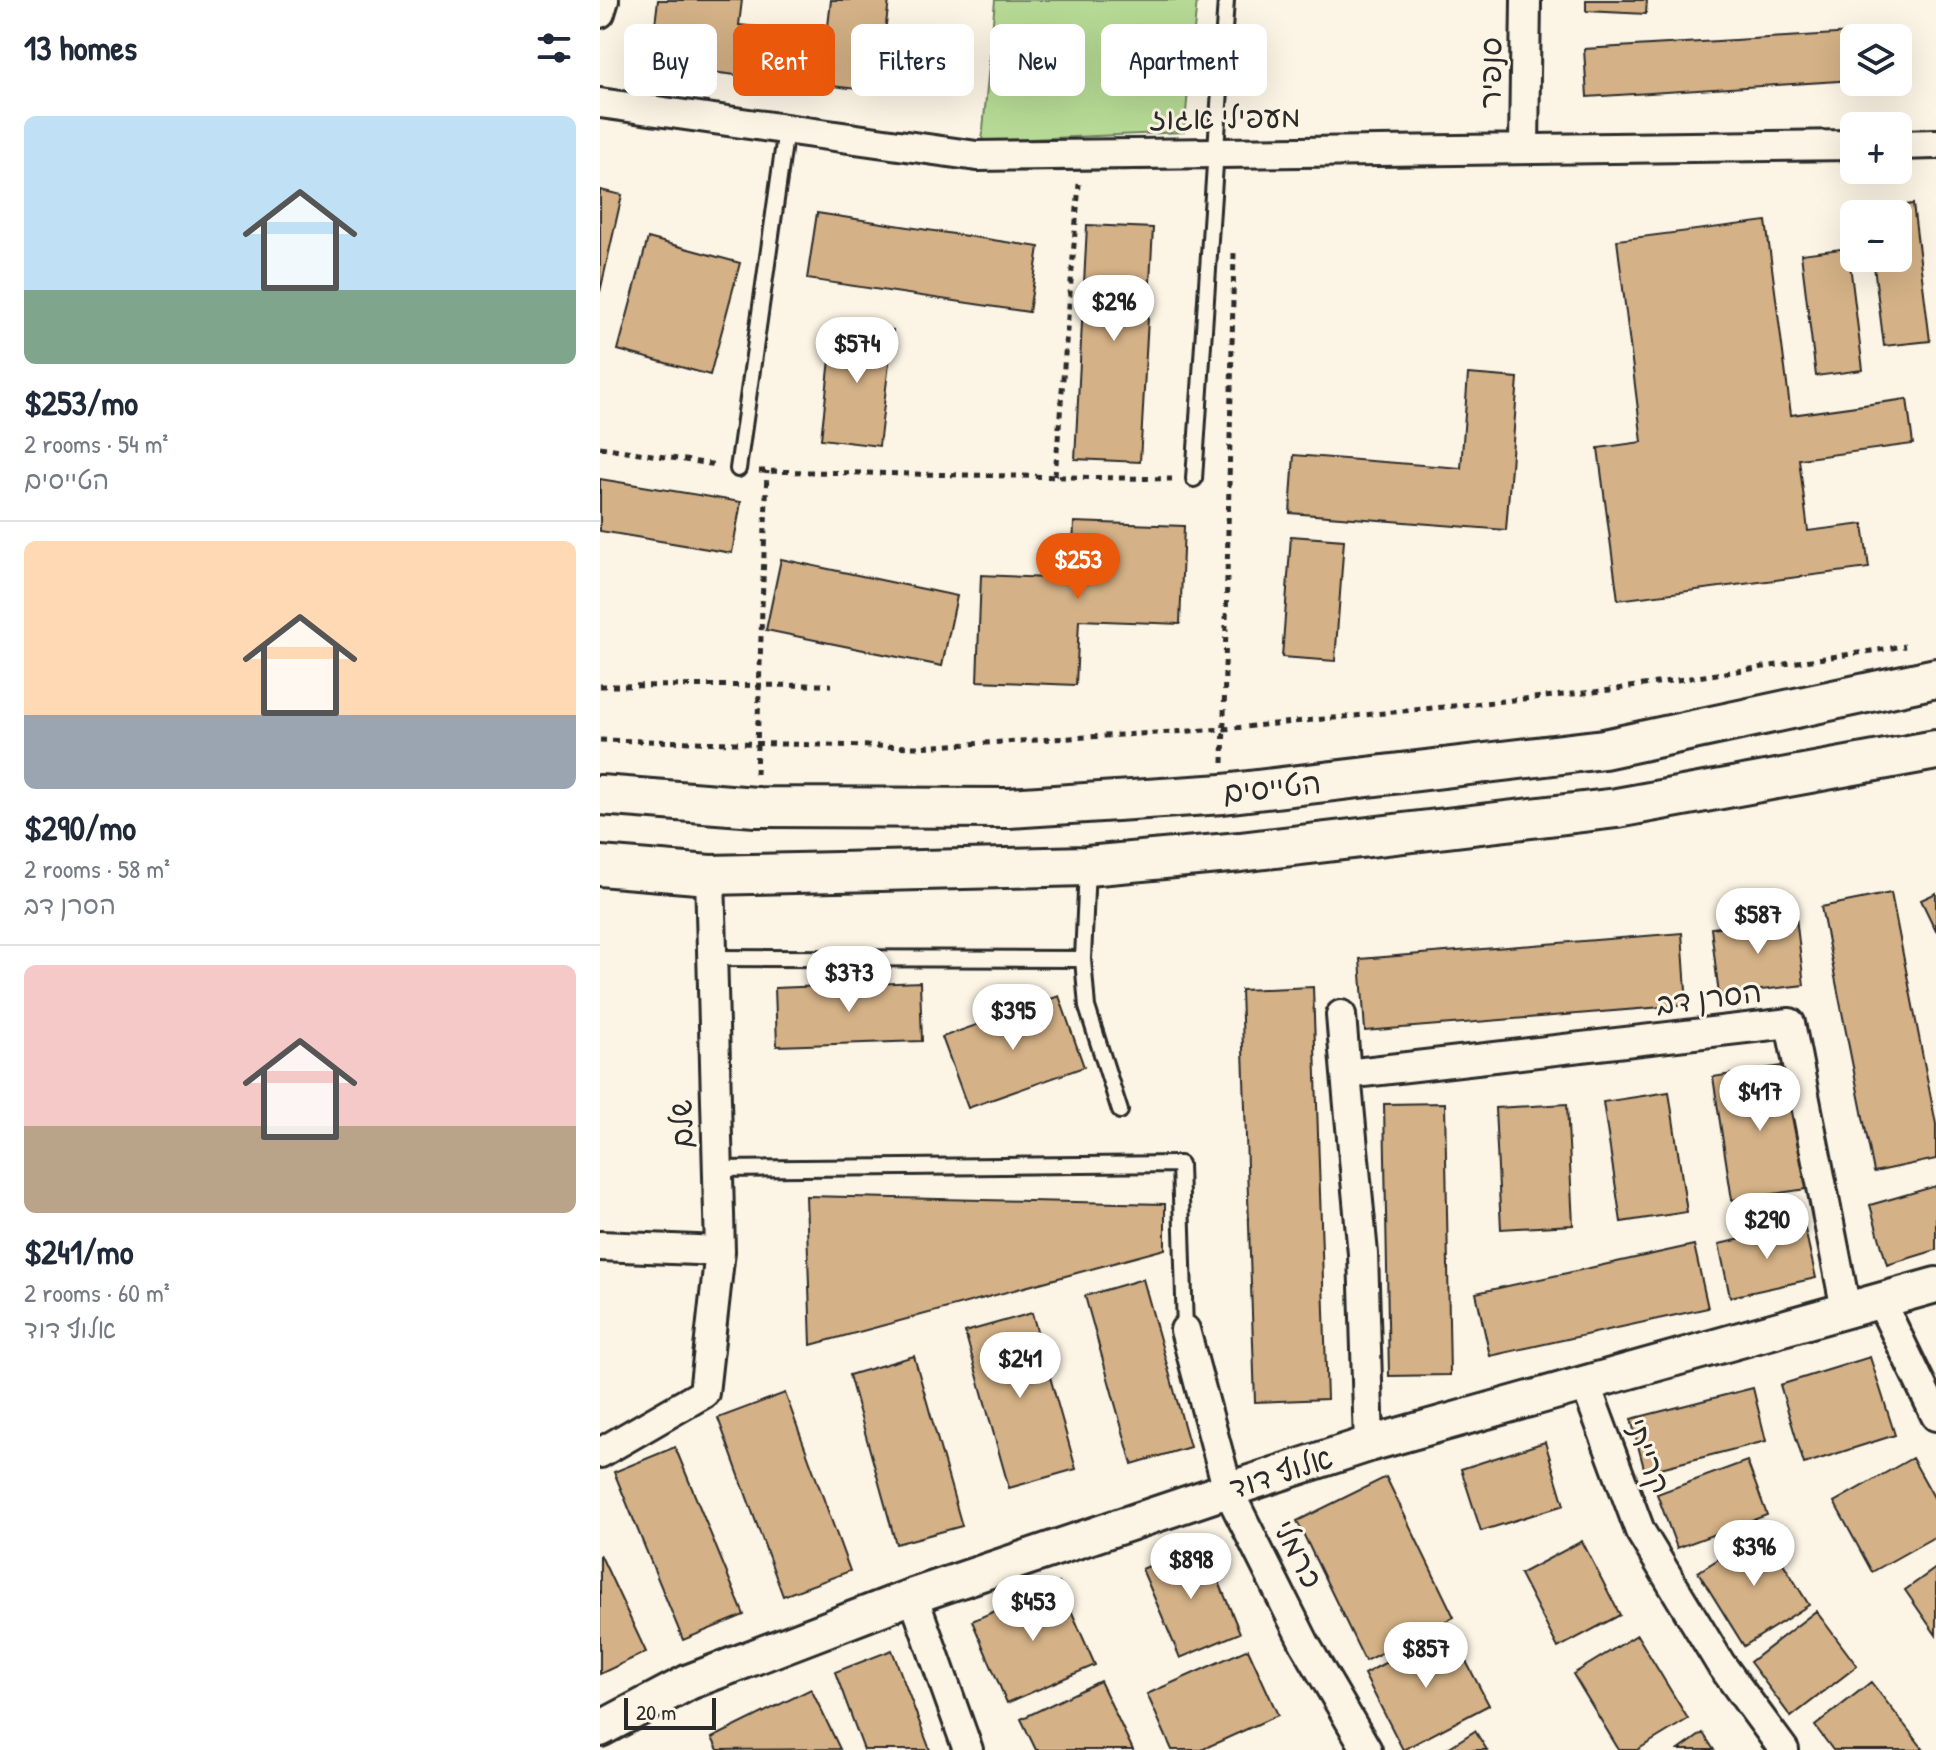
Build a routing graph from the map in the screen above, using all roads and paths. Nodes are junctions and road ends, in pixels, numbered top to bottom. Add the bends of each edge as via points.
1 (604, 0) edge
2 (1226, 0) edge
3 (1526, 0) edge
4 (600, 13) edge
5 (600, 103) edge
6 (786, 129) junction
7 (1936, 144) edge
8 (1840, 145) edge
9 (1912, 145) edge
10 (1524, 147) junction
11 (1217, 153) junction
12 (1081, 155) junction
13 (1235, 246) dead end
14 (600, 447) edge
15 (738, 469) junction
16 (767, 471) junction
17 (1055, 476) junction
18 (1194, 479) junction
19 (1229, 482) junction
20 (1928, 661) edge
21 (758, 684) junction
22 (831, 685) dead end
23 (600, 686) edge
24 (1224, 729) junction
25 (600, 740) edge
26 (756, 744) junction
27 (1936, 750) edge
28 (1223, 794) junction
29 (600, 795) edge
30 (756, 807) junction
31 (600, 866) edge
32 (1087, 866) junction
33 (710, 875) junction
34 (711, 958) junction
35 (1083, 959) junction
36 (1341, 1015) dead end
37 (1346, 1074) junction
38 (1120, 1111) dead end
39 (717, 1169) junction
40 (600, 1246) edge
41 (720, 1251) junction
42 (1936, 1285) edge
43 (1880, 1300) junction
44 (1846, 1310) junction
45 (1185, 1330) joint
46 (1585, 1383) junction
47 (1936, 1416) edge
48 (1369, 1444) junction
49 (600, 1453) edge
50 (1228, 1490) junction
51 (913, 1596) junction
52 (600, 1729) edge
53 (968, 1750) edge
54 (1367, 1750) edge
55 (1784, 1750) edge

1 - 4 street
2 - 11 lane
3 - 10 street, סנפיר
5 - 6 street, מעפילי אגוז
6 - 12 street, מעפילי אגוז via 977,156
6 - 15 lane
7 - 9 street
8 - 10 street, מעפילי אגוז
10 - 11 street, מעפילי אגוז
11 - 12 street, מעפילי אגוז
11 - 18 lane
12 - 17 path
13 - 19 path
14 - 15 path
15 - 16 path
16 - 17 path
16 - 21 path
17 - 18 path
18 - 19 path
19 - 24 path
20 - 24 path
20 - 28 main road, הטייסים via 1604,749
21 - 22 path
21 - 23 path
21 - 26 path
24 - 26 path via 917,747
24 - 28 path
25 - 26 path
26 - 30 path
27 - 32 main road, הטייסים via 1617,808
28 - 30 main road, הטייסים via 1009,808
29 - 30 main road, הטייסים
31 - 33 main road, הטייסים
32 - 33 main road, הטייסים
32 - 35 lane
33 - 34 street, שלם
34 - 35 lane
34 - 39 street, שלם
35 - 38 lane via 1087,1007
36 - 37 street
37 - 44 street, הסרן דב via 1790,1023
37 - 48 street via 1363,1254
39 - 41 street, שלם
39 - 45 lane via 1180,1164
40 - 41 street
41 - 49 street, שלם via 704,1393
42 - 43 street, אלוף דוד
43 - 44 street, אלוף דוד
43 - 47 street
44 - 46 street, אלוף דוד
45 - 50 street, כרמלי
46 - 48 street, אלוף דוד
46 - 55 street, קרייתי via 1640,1531 1720,1663
48 - 50 street, אלוף דוד
50 - 51 street, אלוף דוד
50 - 54 street, כרמלי via 1305,1644
51 - 52 street, אלוף דוד via 689,1682
51 - 53 street

